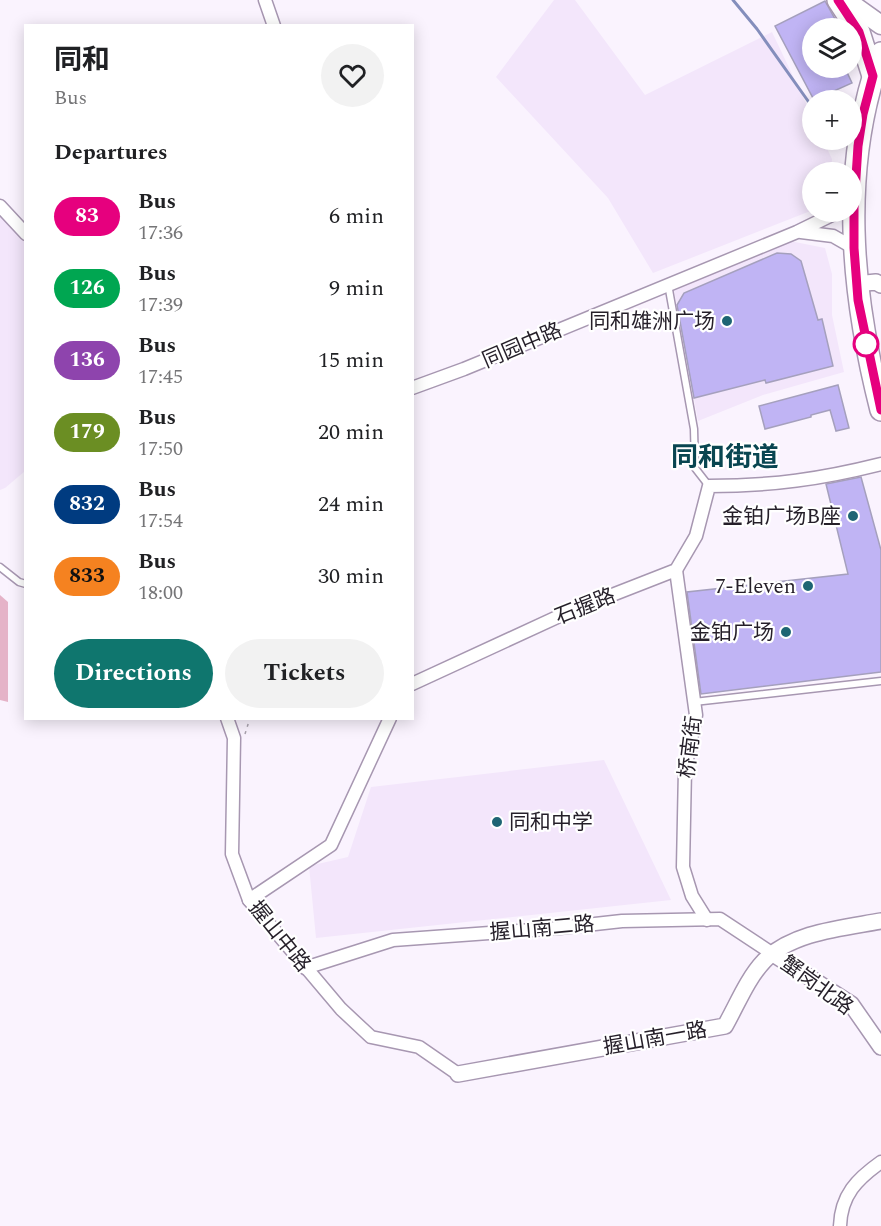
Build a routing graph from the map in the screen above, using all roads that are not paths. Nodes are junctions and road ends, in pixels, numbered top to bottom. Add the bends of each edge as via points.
1 (265, 0) edge
2 (838, 0) edge
3 (846, 0) edge
4 (862, 0) edge
5 (881, 14) edge
6 (273, 24) edge
7 (881, 26) edge
8 (881, 53) edge
9 (873, 76) junction
10 (855, 162) edge
11 (0, 206) edge
12 (815, 222) edge
13 (850, 222) edge
14 (24, 232) edge
15 (797, 232) junction
16 (854, 248) junction
17 (668, 284) junction
18 (856, 284) junction
19 (881, 285) edge
20 (414, 387) edge
21 (881, 410) edge
22 (881, 464) edge
23 (709, 486) junction
24 (0, 567) edge
25 (676, 570) junction
26 (24, 583) edge
27 (881, 681) edge
28 (414, 683) edge
29 (694, 702) junction
30 (228, 720) edge
31 (389, 720) edge
32 (249, 900) junction
33 (707, 920) junction
34 (881, 921) edge
35 (773, 954) junction
36 (305, 968) junction
37 (881, 1047) edge
38 (458, 1074) joint
39 (881, 1162) edge
40 (840, 1226) edge

1 - 6 street
2 - 9 highway via 859,32
3 - 7 main road
4 - 5 main road
8 - 9 highway
9 - 10 highway
11 - 14 street
12 - 15 street, 同园中路
13 - 16 highway
15 - 16 street via 826,234
15 - 17 street, 同园中路
16 - 18 highway
17 - 20 street, 同园中路
17 - 23 lane via 694,429 695,468
18 - 19 street
18 - 21 highway
22 - 23 street via 813,479
23 - 25 street via 696,536
24 - 26 lane
25 - 28 street, 石握路 via 566,613
25 - 29 street, 桥南街
27 - 29 lane
29 - 33 street, 桥南街 via 696,715 685,769 683,867 692,896
30 - 32 street, 握山中路 via 234,738 232,854
31 - 32 street via 331,845
32 - 36 street, 握山中路
33 - 35 street, 握山南二路 via 720,919
33 - 36 street, 握山南二路 via 622,921 393,940
34 - 35 street, 握山南一路 via 810,934
35 - 37 street, 蟹岗北路 via 851,1004
35 - 38 street, 握山南一路 via 755,973 725,1026
36 - 38 street, 握山中路 via 371,1037 419,1047
39 - 40 street via 850,1190 841,1209

